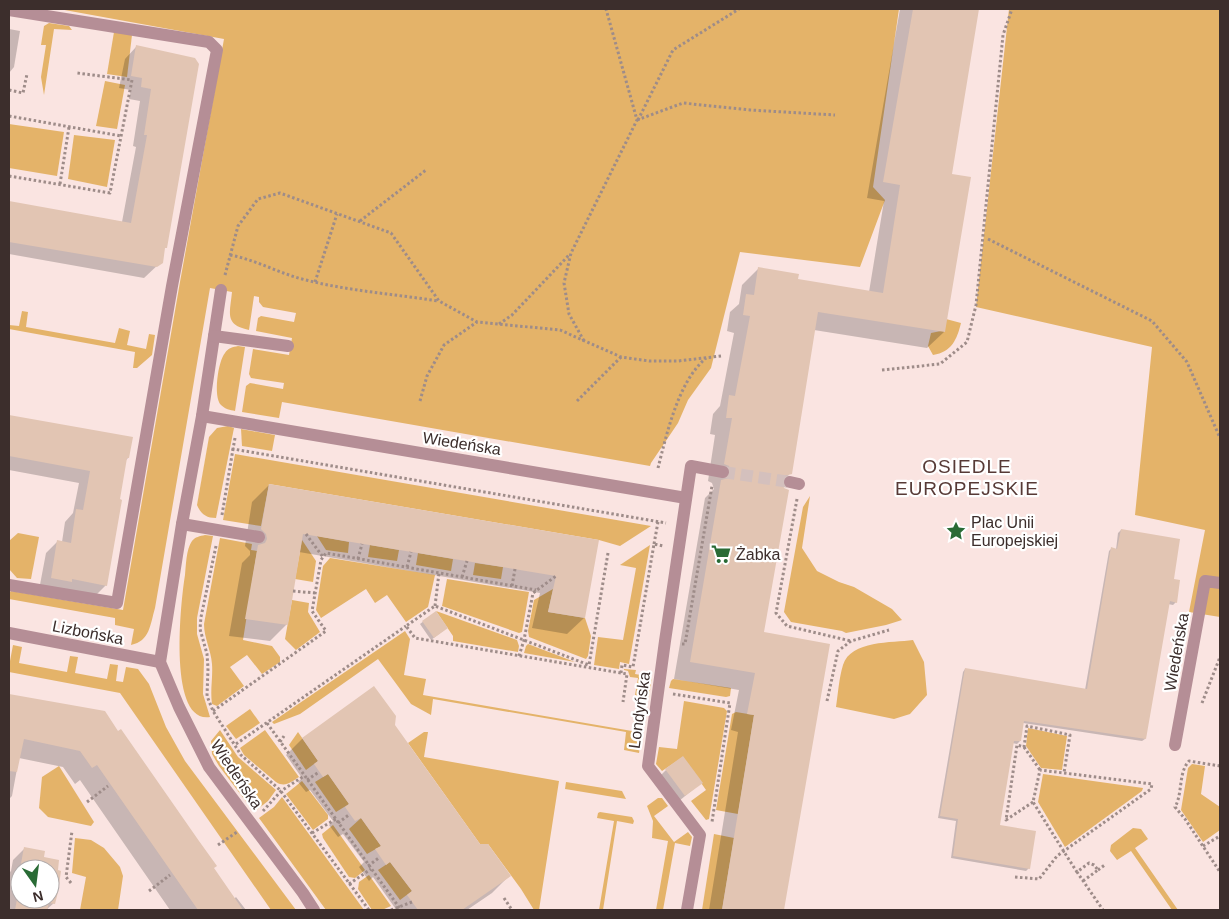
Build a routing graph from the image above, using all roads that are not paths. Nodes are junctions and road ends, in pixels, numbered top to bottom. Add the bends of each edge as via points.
1 (9, 10) edge
2 (221, 290) road end
3 (214, 336) junction
4 (288, 346) dead end
5 (202, 416) junction
6 (718, 476) tunnel mouth
7 (686, 498) junction
8 (182, 524) junction
9 (260, 537) dead end
10 (1220, 583) edge
11 (9, 585) edge
12 (9, 634) edge
13 (160, 662) junction
14 (1175, 744) dead end
15 (314, 910) edge
16 (687, 910) edge

1 - 11 street via 209,42 217,50 117,604
2 - 3 street
3 - 4 street
3 - 5 street
5 - 7 street, Wiedeńska
5 - 8 street
6 - 7 street via 691,466
7 - 16 street, Londyńska via 648,766 700,835
8 - 9 street
8 - 13 street
10 - 14 street, Wiedeńska via 1205,581
12 - 13 street, Lizbońska
13 - 15 street, Wiedeńska via 209,767

